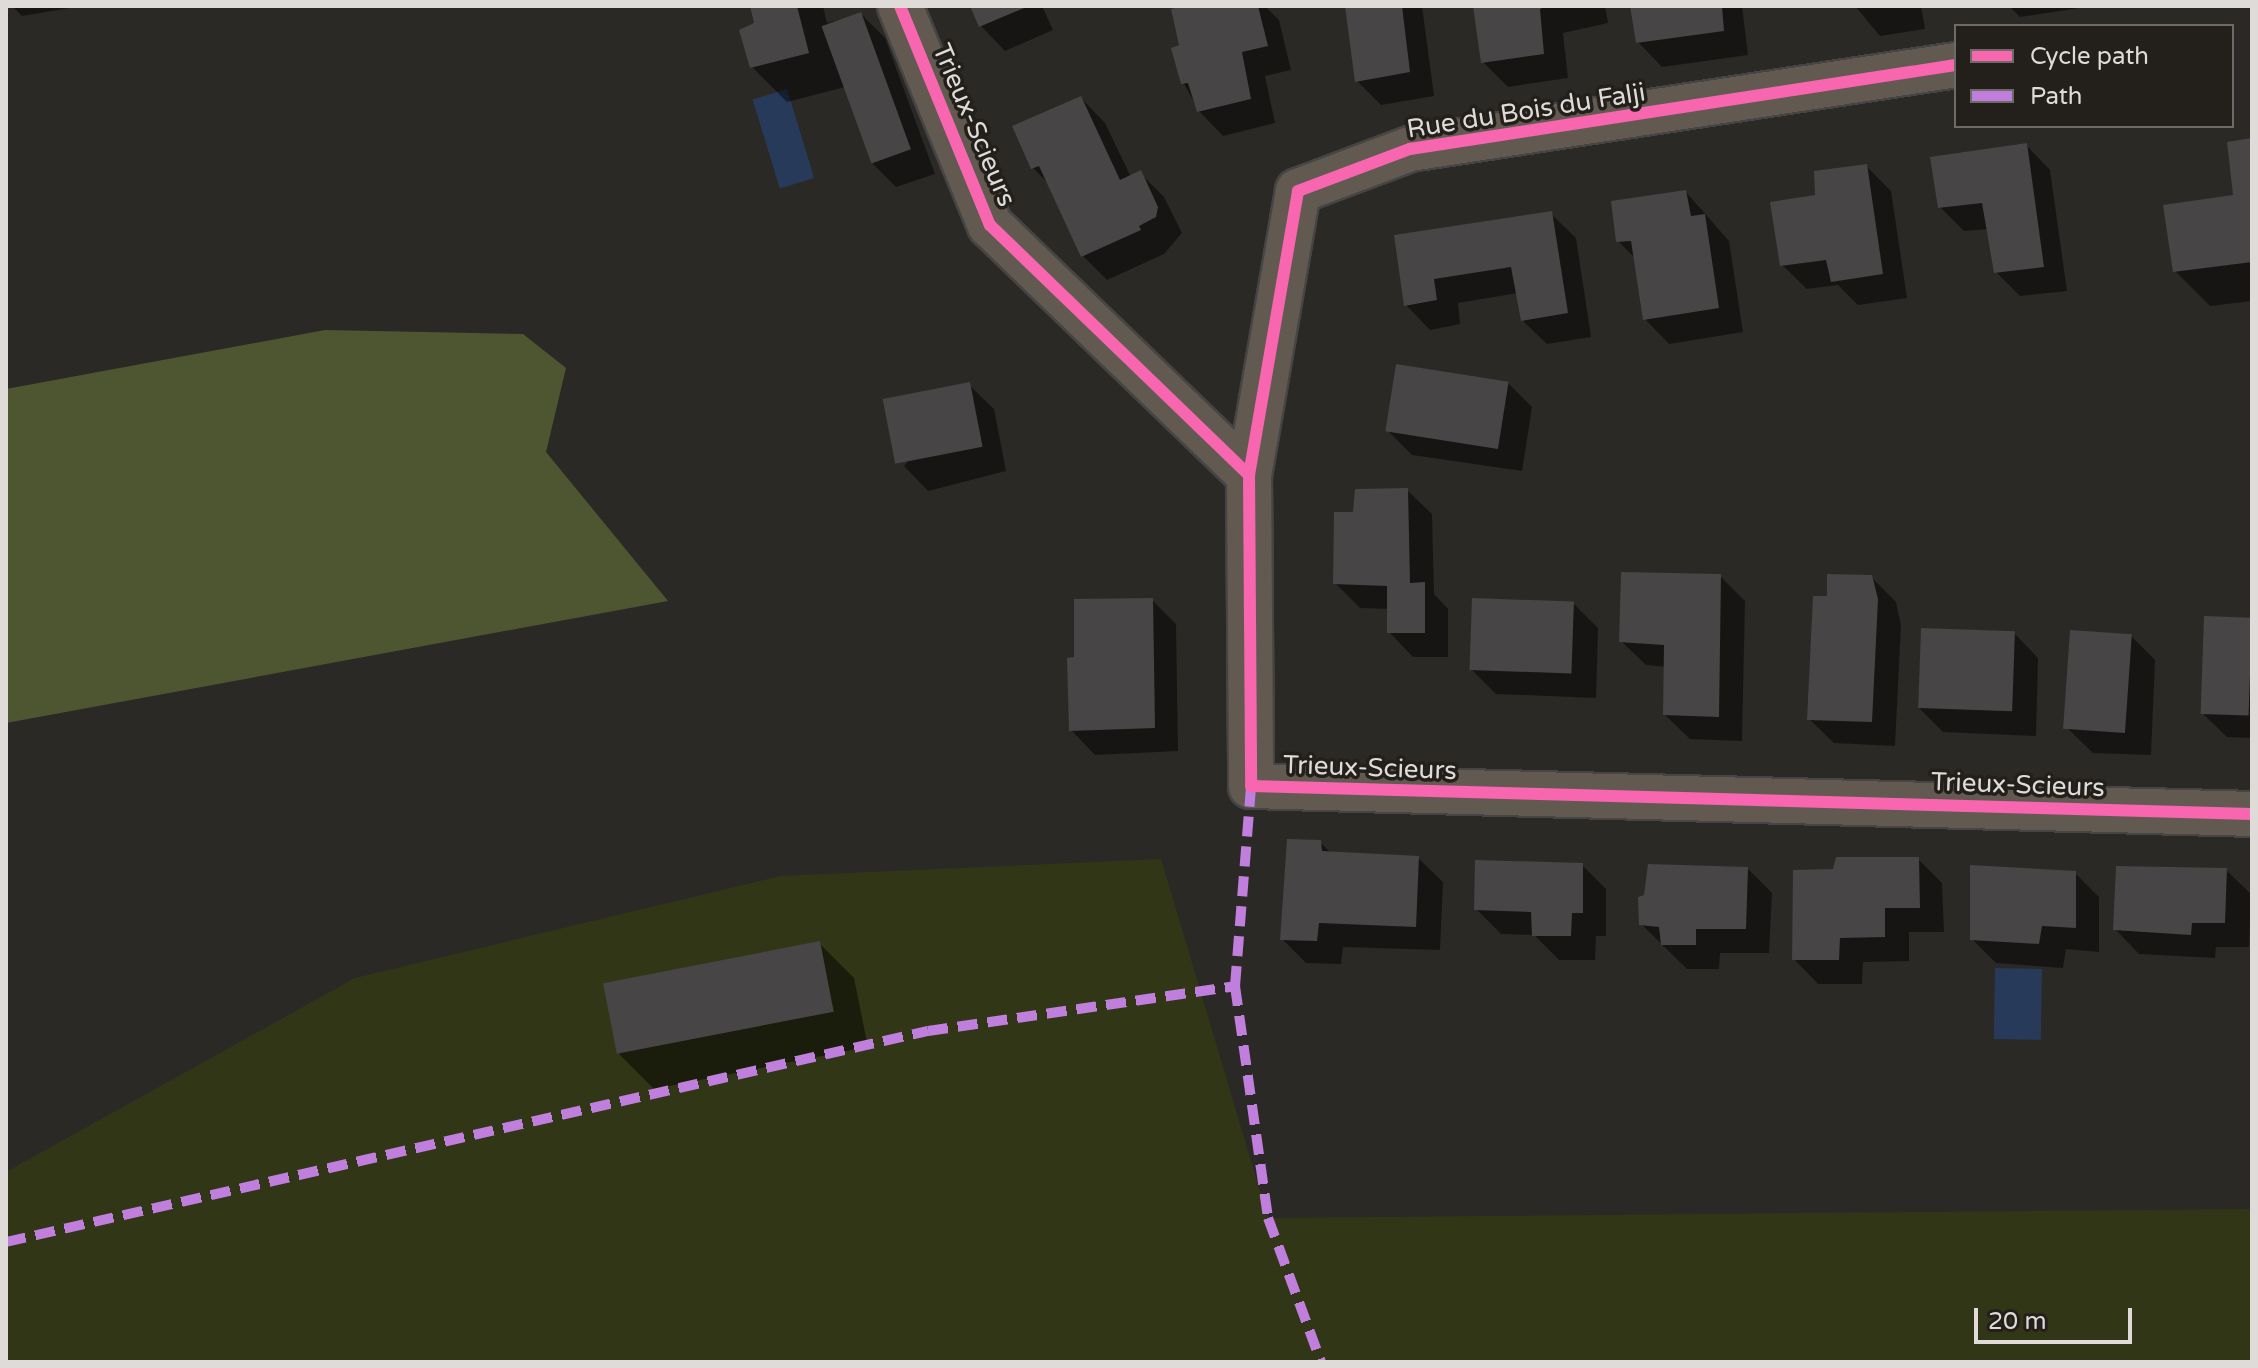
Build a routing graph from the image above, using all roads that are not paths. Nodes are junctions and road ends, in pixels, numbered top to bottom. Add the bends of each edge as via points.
1 (900, 6) edge
2 (1954, 65) edge
3 (1249, 475) junction
4 (2252, 814) edge

1 - 3 street, Trieux-Scieurs via 990,225
2 - 3 street, Rue du Bois du Falji via 1410,149 1298,191
3 - 4 street, Trieux-Scieurs via 1251,786

